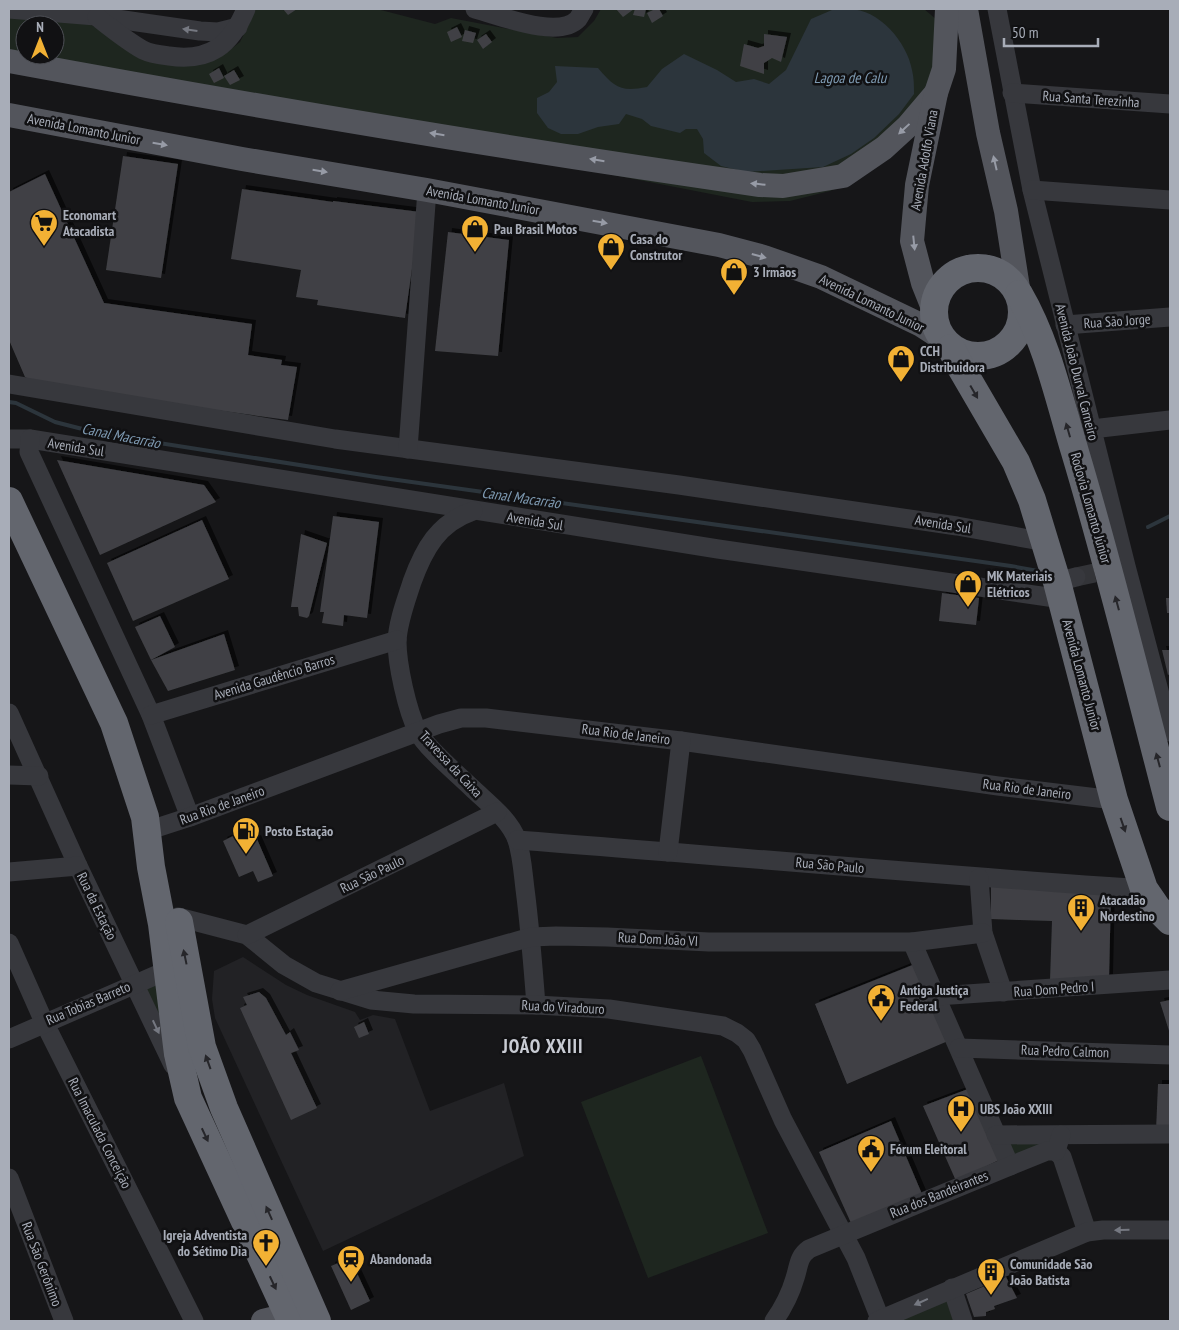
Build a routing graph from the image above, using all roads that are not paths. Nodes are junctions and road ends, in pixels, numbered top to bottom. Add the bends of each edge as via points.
1 (9, 9) edge
2 (246, 9) edge
3 (475, 9) edge
4 (584, 9) edge
5 (966, 9) edge
6 (997, 9) edge
7 (942, 13) edge
8 (96, 16) junction
9 (151, 24) junction
10 (229, 32) junction
11 (144, 50) junction
12 (9, 61) edge
13 (936, 93) junction
14 (1012, 93) junction
15 (1170, 104) edge
16 (9, 115) edge
17 (427, 190) junction
18 (1032, 190) junction
19 (1170, 200) edge
20 (1019, 294) junction
21 (933, 308) junction
22 (1170, 317) edge
23 (1065, 325) junction
24 (946, 343) junction
25 (9, 384) edge
26 (1170, 420) edge
27 (1092, 428) junction
28 (9, 439) edge
29 (30, 439) junction
30 (408, 449) junction
31 (9, 501) edge
32 (473, 511) junction
33 (1046, 542) junction
34 (1065, 586) junction
35 (398, 640) junction
36 (9, 713) edge
37 (151, 714) junction
38 (418, 732) junction
39 (1170, 732) edge
40 (681, 741) junction
41 (9, 775) edge
42 (39, 776) junction
43 (1114, 800) junction
44 (1170, 807) edge
45 (498, 812) junction
46 (190, 817) junction
47 (149, 823) junction
48 (517, 840) junction
49 (668, 852) junction
50 (78, 866) junction
51 (9, 872) edge
52 (979, 878) junction
53 (1144, 889) junction
54 (178, 917) junction
55 (1170, 921) edge
56 (983, 933) junction
57 (247, 935) junction
58 (531, 937) junction
59 (912, 942) junction
60 (9, 943) edge
61 (168, 970) junction
62 (1170, 980) edge
63 (135, 983) junction
64 (340, 991) junction
65 (1003, 992) junction
66 (937, 996) junction
67 (536, 1005) junction
68 (44, 1022) junction
69 (9, 1039) edge
70 (959, 1048) junction
71 (1170, 1055) edge
72 (188, 1098) junction
73 (1170, 1134) edge
74 (996, 1135) junction
75 (1059, 1143) junction
76 (1010, 1166) junction
77 (9, 1178) edge
78 (1170, 1230) edge
79 (1087, 1232) junction
80 (843, 1234) junction
81 (952, 1288) junction
82 (281, 1319) edge
83 (64, 1321) edge
84 (194, 1321) edge
85 (317, 1321) edge
86 (774, 1321) edge
87 (880, 1321) edge
88 (963, 1321) edge

1 - 8 street
2 - 10 street
3 - 4 street via 535,26 551,27 571,23
20 -> 5 main road, Rodovia Lomanto Júnior
6 - 14 street, Avenida João Durval Carneiro
7 - 13 main road, Avenida Adolfo Viana via 944,69
8 - 9 street
8 - 11 street
10 -> 9 street
9 - 11 street via 145,35
10 - 11 street via 220,47 197,57
13 -> 12 main road via 884,148 843,176 782,186 600,161
13 -> 21 main road, Avenida Adolfo Viana via 917,185 912,241
14 - 15 street, Rua Santa Terezinha
14 - 18 street, Avenida João Durval Carneiro
16 -> 17 main road, Avenida Lomanto Junior
17 -> 24 main road, Avenida Lomanto Junior via 692,239 764,257 821,277 921,325
17 - 30 street
18 - 19 street
18 - 23 street, Avenida João Durval Carneiro
20 - 21 highway via 1001,274 973,268 958,272 946,281
20 - 24 highway via 1022,322 1008,346 995,354 980,357 965,355
44 -> 20 highway, Rodovia Lomanto Júnior via 1096,525 1051,371 1029,311
21 - 24 highway via 934,324
22 - 23 street, Rua São Jorge
23 - 27 street, Avenida João Durval Carneiro
24 -> 33 highway, Avenida Lomanto Junior via 1016,462
25 - 30 street, Avenida Sul
26 - 27 street
27 - 39 street, Avenida João Durval Carneiro via 1119,568
28 - 29 street, Avenida Sul
29 - 32 street, Avenida Sul
29 - 37 street via 29,452
30 - 33 street, Avenida Sul via 957,526
31 - 47 highway via 114,723
32 - 34 street, Avenida Sul via 718,549
32 - 35 street, Travessa da Caixa via 459,516 436,535 420,560 406,600
33 - 34 highway, Avenida Lomanto Junior
34 - 43 highway, Avenida Lomanto Junior
35 - 37 street, Avenida Gaudêncio Barros
35 - 38 street, Travessa da Caixa via 404,688
36 - 42 street, Rua da Estação
37 - 46 street
38 - 40 street, Rua Rio de Janeiro via 461,718 486,718
38 - 45 street, Travessa da Caixa
38 - 46 street, Rua Rio de Janeiro
40 - 43 street, Rua Rio de Janeiro
40 - 49 street
41 - 42 street
42 - 50 street, Rua da Estação
43 -> 53 highway, Avenida Lomanto Junior
45 - 48 street, Travessa da Caixa
45 - 57 street, Rua São Paulo
46 - 47 street, Rua Rio de Janeiro
47 - 54 highway via 161,851
47 - 61 highway via 147,842
48 - 49 street, Rua São Paulo
48 - 58 street, Travessa da Caixa
49 - 52 street, Rua São Paulo
50 - 51 street
50 - 63 street, Rua da Estação
52 - 53 street, Rua São Paulo
52 - 56 street
53 - 55 highway, Avenida Lomanto Junior
54 - 57 street, Rua do Viradouro
85 -> 54 highway via 227,1116 202,1047
56 - 59 street, Rua Dom João VI
56 - 65 street
57 - 64 street, Rua do Viradouro via 284,965 316,983
58 - 59 street, Rua Dom João VI via 709,942
58 - 64 street, Rua Dom João VI
58 - 67 street, Travessa da Caixa
59 - 66 street
60 - 68 street, Rua Imaculada Conceição
61 - 63 street, Rua Tobias Barreto
61 - 72 highway via 178,1054
62 - 65 street, Rua Dom Pedro I
63 - 68 street, Rua Tobias Barreto
63 -> 72 street, Rua da Estação
64 - 67 street, Rua do Viradouro via 371,1000 414,1004
65 - 66 street, Rua Dom Pedro I
66 - 70 street
67 - 80 street, Rua do Viradouro via 609,1009 697,1021 723,1026 737,1033 752,1050 783,1120
68 - 69 street, Rua Tobias Barreto
68 - 84 street, Rua Imaculada Conceição
70 - 71 street, Rua Pedro Calmon
70 - 74 street
72 -> 82 highway
73 - 75 street, Rua dos Bandeirantes
74 - 75 street, Rua dos Bandeirantes
74 - 76 street
75 - 76 street, Rua dos Bandeirantes via 1047,1152
75 - 79 street
76 - 80 street, Rua dos Bandeirantes
77 - 83 street, Rua São Gerônimo
78 -> 79 street
79 - 81 street
80 - 86 street, Rua dos Bandeirantes via 805,1252
80 - 87 street, Rua do Viradouro via 856,1258
81 -> 87 street
81 - 88 street

